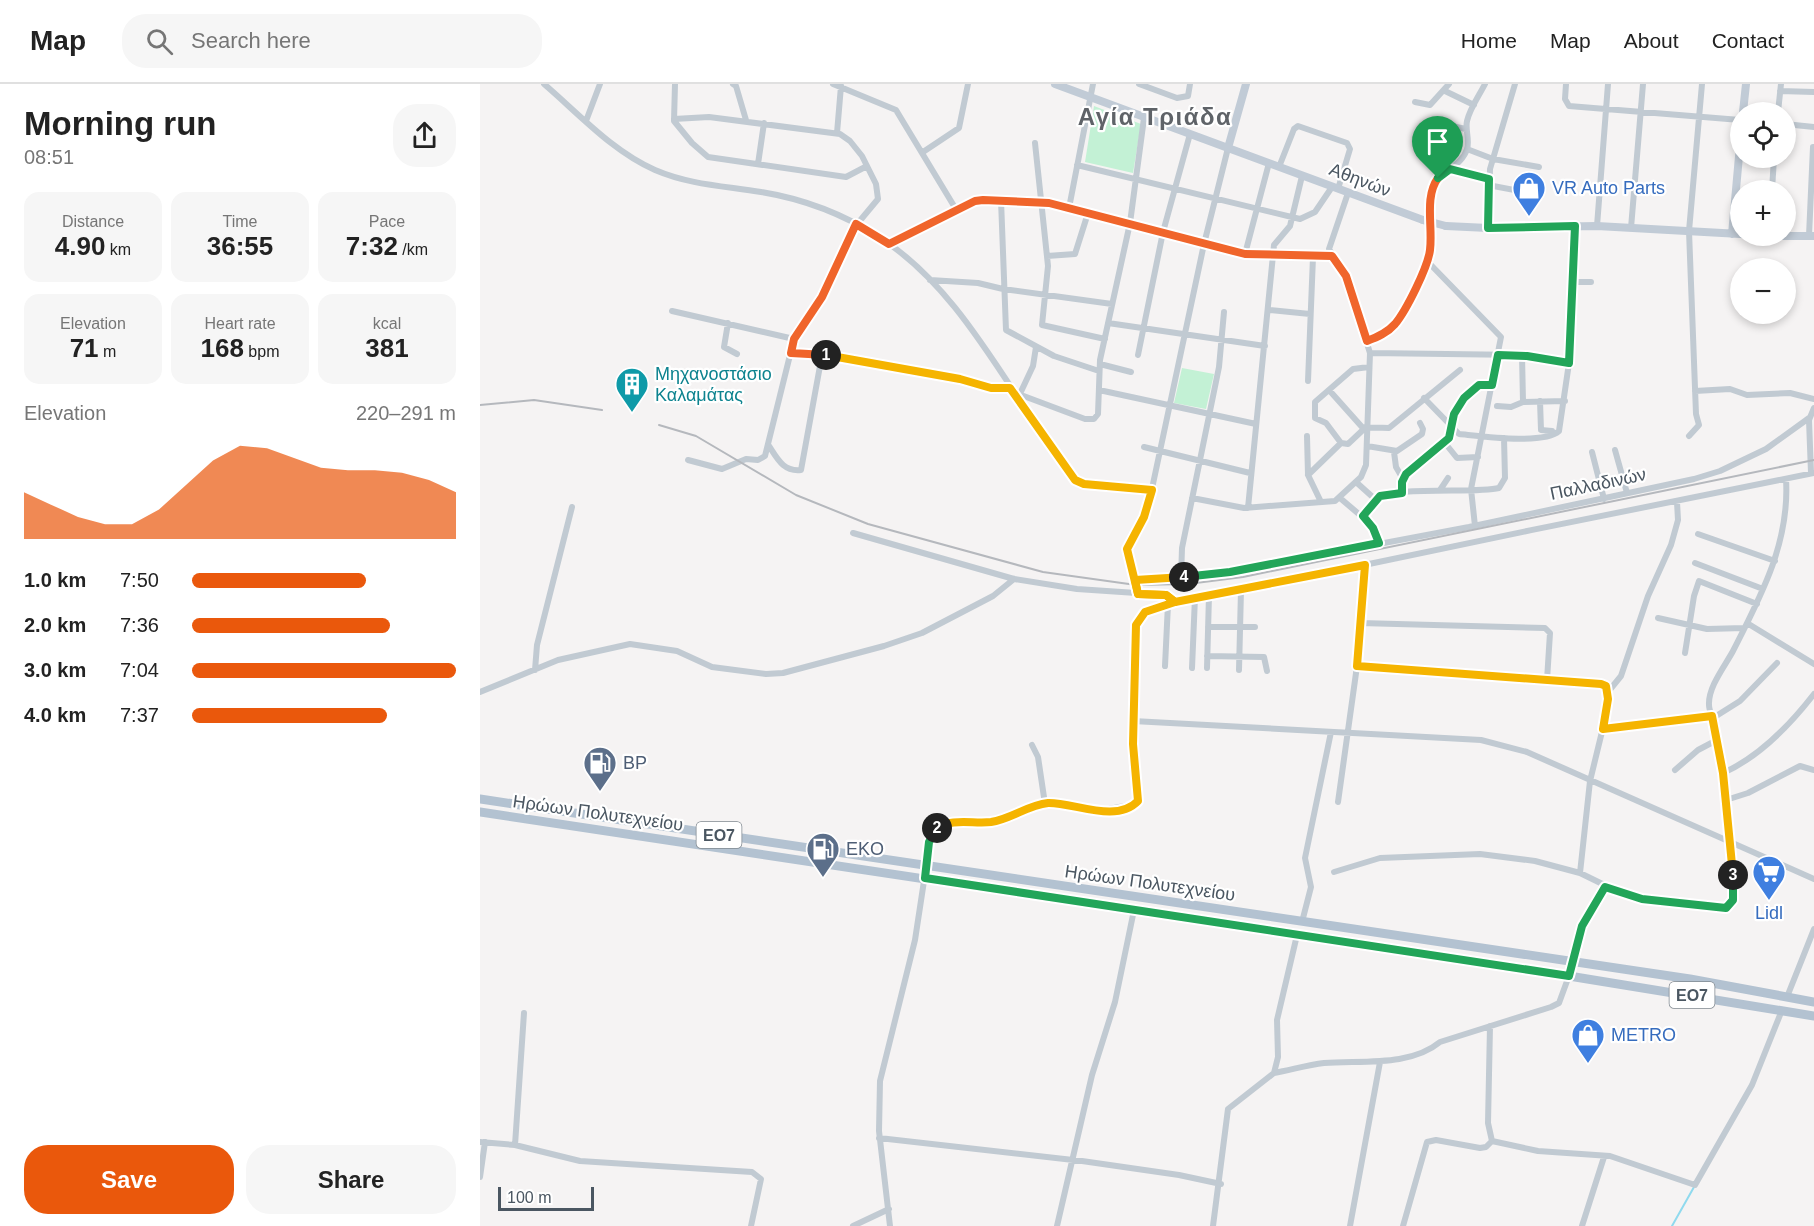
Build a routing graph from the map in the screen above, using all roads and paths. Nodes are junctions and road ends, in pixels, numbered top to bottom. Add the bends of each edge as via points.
1 (544, 84) edge
2 (600, 84) edge
3 (675, 84) edge
4 (833, 84) edge
5 (968, 84) edge
6 (1055, 84) edge
7 (1093, 84) edge
8 (1139, 84) edge
9 (1190, 84) edge
10 (1246, 84) edge
11 (1449, 84) edge
12 (1485, 84) edge
13 (1515, 84) edge
14 (1566, 84) edge
15 (1608, 84) edge
16 (1643, 84) edge
17 (1702, 84) edge
18 (1746, 84) edge
19 (735, 85) edge
20 (842, 86) edge
21 (1076, 88) edge
22 (1781, 88) edge
23 (1445, 90) junction
24 (1814, 92) edge
25 (1090, 98) junction
26 (1415, 102) dead end
27 (1744, 102) edge
28 (1474, 105) junction
29 (1605, 110) junction
30 (1640, 113) junction
31 (1699, 116) junction
32 (1144, 118) junction
33 (674, 119) junction
34 (1730, 119) edge
35 (746, 120) junction
36 (586, 121) junction
37 (764, 123) junction
38 (1437, 123) dead end
39 (1796, 125) edge
40 (1814, 127) edge
41 (1466, 129) junction
42 (837, 133) junction
43 (1190, 134) junction
44 (1035, 143) dead end
45 (1814, 147) edge
46 (1228, 148) junction
47 (1467, 149) junction
48 (923, 152) junction
49 (1493, 159) junction
50 (1269, 163) junction
51 (758, 164) junction
52 (1077, 165) junction
53 (867, 166) junction
54 (1279, 167) junction
55 (1539, 167) dead end
56 (1450, 169) junction
57 (1302, 176) junction
58 (1136, 178) junction
59 (1488, 182) junction
60 (1175, 187) junction
61 (1335, 188) junction
62 (1348, 193) junction
63 (1530, 193) dead end
64 (1216, 197) junction
65 (1000, 200) junction
66 (1042, 202) junction
67 (1257, 207) junction
68 (1069, 208) junction
69 (957, 211) junction
70 (1088, 213) junction
71 (1292, 217) junction
72 (856, 224) junction
73 (1130, 224) junction
74 (1575, 226) junction
75 (1597, 226) junction
76 (1488, 228) junction
77 (1631, 228) junction
78 (1689, 231) junction
79 (1163, 232) junction
80 (1730, 234) edge
81 (1811, 236) edge
82 (889, 244) junction
83 (1204, 244) junction
84 (1245, 254) junction
85 (1273, 255) junction
86 (1047, 256) junction
87 (1332, 256) junction
88 (1313, 257) junction
89 (1428, 262) junction
90 (930, 280) junction
91 (1573, 282) junction
92 (1591, 282) dead end
93 (1002, 289) junction
94 (1045, 293) junction
95 (1112, 304) junction
96 (672, 310) dead end
97 (1269, 310) junction
98 (1224, 312) dead end
99 (1310, 314) junction
100 (728, 322) junction
101 (1108, 323) junction
102 (1143, 328) junction
103 (1185, 335) junction
104 (794, 339) junction
105 (1105, 339) junction
106 (1221, 340) junction
107 (1367, 341) junction
108 (1265, 346) junction
109 (1036, 347) junction
110 (791, 353) junction
111 (1370, 353) junction
112 (737, 354) dead end
113 (822, 355) junction
114 (1138, 355) dead end
115 (1498, 355) junction
116 (1522, 355) junction
117 (1569, 363) junction
118 (1100, 367) junction
119 (1369, 367) junction
120 (1460, 370) dead end
121 (1131, 372) dead end
122 (1308, 381) dead end
123 (1492, 385) junction
124 (1010, 388) junction
125 (1099, 390) junction
126 (1329, 390) junction
127 (1695, 391) junction
128 (1020, 397) junction
129 (1424, 398) junction
130 (1814, 399) edge
131 (1540, 401) junction
132 (1565, 401) junction
133 (1523, 402) junction
134 (1170, 405) junction
135 (1497, 406) dead end
136 (1814, 408) edge
137 (1210, 414) junction
138 (1809, 418) junction
139 (1420, 423) dead end
140 (1256, 424) junction
141 (1366, 428) junction
142 (1452, 428) junction
143 (1552, 431) dead end
144 (1307, 436) dead end
145 (1480, 436) junction
146 (1689, 436) dead end
147 (1504, 438) junction
148 (1341, 443) junction
149 (1445, 443) junction
150 (769, 446) junction
151 (1367, 446) junction
152 (1144, 447) dead end
153 (1160, 450) junction
154 (1615, 450) dead end
155 (1394, 452) junction
156 (1592, 453) dead end
157 (1478, 457) junction
158 (688, 460) dead end
159 (1200, 460) junction
160 (1250, 473) junction
161 (1812, 473) edge
162 (1308, 476) junction
163 (1448, 478) dead end
164 (1403, 479) junction
165 (1786, 479) junction
166 (1356, 482) junction
167 (1471, 489) junction
168 (1152, 490) junction
169 (1440, 490) junction
170 (1402, 493) junction
171 (1627, 493) junction
172 (1192, 498) junction
173 (1340, 498) junction
174 (1604, 499) junction
175 (1376, 500) junction
176 (1321, 502) junction
177 (1677, 502) junction
178 (572, 507) dead end
179 (1248, 508) junction
180 (1363, 516) junction
181 (1475, 526) junction
182 (853, 533) dead end
183 (1698, 534) dead end
184 (1379, 543) junction
185 (1775, 561) junction
186 (1695, 563) dead end
187 (1365, 565) junction
188 (1180, 578) junction
189 (1014, 579) junction
190 (1135, 580) junction
191 (1763, 589) junction
192 (1240, 590) junction
193 (1138, 594) junction
194 (1209, 595) junction
195 (1195, 597) junction
196 (1171, 603) junction
197 (1756, 604) junction
198 (1658, 618) dead end
199 (1360, 623) junction
200 (1689, 625) junction
201 (1746, 626) junction
202 (1208, 627) junction
203 (1240, 627) junction
204 (1255, 627) dead end
205 (1685, 653) dead end
206 (1207, 656) junction
207 (1239, 656) junction
208 (1778, 663) dead end
209 (1814, 664) edge
210 (1165, 666) dead end
211 (1357, 666) junction
212 (1192, 668) dead end
213 (1207, 669) dead end
214 (535, 670) junction
215 (1239, 670) dead end
216 (1267, 671) dead end
217 (1547, 680) junction
218 (480, 692) edge
219 (1608, 692) junction
220 (1814, 694) edge
221 (1712, 717) junction
222 (1133, 721) junction
223 (1603, 729) junction
224 (1331, 732) junction
225 (1347, 732) junction
226 (1717, 740) junction
227 (1032, 745) dead end
228 (1675, 770) dead end
229 (1814, 770) edge
230 (1723, 773) junction
231 (1590, 781) junction
232 (480, 799) edge
233 (1726, 800) junction
234 (1338, 802) dead end
235 (1045, 804) junction
236 (480, 812) edge
237 (1730, 841) junction
238 (926, 867) junction
239 (1334, 872) dead end
240 (1580, 873) junction
241 (925, 878) junction
242 (1814, 879) edge
243 (1605, 887) junction
244 (1134, 910) junction
245 (1302, 922) junction
246 (1814, 929) edge
247 (1297, 935) junction
248 (1574, 962) junction
249 (1569, 976) junction
250 (1787, 997) junction
251 (1814, 1002) edge
252 (1782, 1009) junction
253 (524, 1013) dead end
254 (1814, 1016) edge
255 (1490, 1026) junction
256 (1380, 1062) junction
257 (1274, 1073) junction
258 (879, 1138) junction
259 (1492, 1141) junction
260 (482, 1142) edge
261 (515, 1145) junction
262 (1605, 1157) junction
263 (1073, 1160) junction
264 (480, 1177) edge
265 (1221, 1185) junction
266 (889, 1209) junction
267 (752, 1226) edge
268 (853, 1226) edge
269 (890, 1226) edge
270 (1057, 1226) edge
271 (1214, 1226) edge
272 (1350, 1226) edge
273 (1403, 1226) edge
274 (1582, 1226) edge

1 - 36 street
2 - 36 street
3 - 33 street
4 - 20 street
5 - 48 street via 959,128
6 - 21 main road, Αθηνών
7 - 25 street
8 - 9 street via 1179,99 1188,96
10 - 46 main road
11 - 23 street
12 - 28 street
13 - 49 street
14 - 29 street via 1566,103
15 - 29 street
16 - 30 street
17 - 31 street
18 - 27 main road
19 - 35 street
20 - 42 street
20 - 48 street via 896,110
21 - 25 main road, Αθηνών
22 - 24 street
23 - 26 street via 1430,105
23 - 28 street
25 - 32 main road, Αθηνών
25 - 52 street
28 - 41 street
29 - 30 street
29 - 75 street
30 - 31 street
30 - 77 street
31 - 34 street
31 - 78 street
32 - 43 main road, Αθηνών
32 - 58 street
33 - 35 street
33 - 51 street via 708,157
35 - 37 street
36 - 72 street via 632,157 665,174 701,184 791,198
37 - 42 street
37 - 51 street
38 - 41 street
39 - 40 street
41 - 47 street
42 - 53 street via 853,144
43 - 46 main road, Αθηνών
43 - 60 street
44 - 66 street
45 - 81 street
46 - 50 main road, Αθηνών
46 - 64 street
47 - 49 street
47 - 56 street
48 - 69 street
49 - 55 street
49 - 59 street
50 - 54 main road, Αθηνών
50 - 67 street
51 - 53 street via 846,177
52 - 58 street
52 - 68 street
53 - 72 street via 878,199
54 - 57 main road, Αθηνών
54 - 61 street via 1298,126 1347,143 1350,149
56 - 59 street
56 - 89 street via 1437,180 1431,193
57 - 61 main road, Αθηνών
57 - 71 street
58 - 60 street
58 - 73 street
59 - 63 street
59 - 76 street
60 - 64 street
60 - 79 street
61 - 62 main road, Αθηνών
61 - 71 street via 1313,214
62 - 76 main road, Αθηνών, bridge via 1446,226
62 - 87 street via 1330,244
64 - 67 street
64 - 83 street
65 - 66 street
65 - 69 street via 977,200
65 - 93 street
66 - 68 street
66 - 86 street
67 - 71 street
67 - 84 street
68 - 70 street
69 - 82 street
70 - 73 street
70 - 86 street via 1076,253
71 - 85 street via 1288,231 1275,243
72 - 82 street
72 - 104 street via 822,297
73 - 79 street
73 - 95 street
74 - 75 main road, Αθηνών
74 - 76 main road, Αθηνών
74 - 91 street
75 - 77 main road, Αθηνών
77 - 78 main road, Αθηνών
78 - 80 main road, Αθηνών
78 - 127 street
79 - 83 street
79 - 102 street
82 - 90 street
83 - 84 street
83 - 103 street
84 - 85 street
85 - 88 street
85 - 97 street
86 - 94 street
87 - 88 street
87 - 107 street via 1346,276
88 - 99 street
89 - 107 street via 1394,325
89 - 115 street via 1499,334
90 - 93 street
90 - 124 street
91 - 92 street
91 - 117 street
93 - 94 street
93 - 109 street via 1005,330
94 - 95 street
94 - 105 street via 1043,327
95 - 101 street
96 - 100 street
97 - 99 street
97 - 108 street
98 - 106 street
99 - 122 street
100 - 104 street
100 - 112 street via 724,348
101 - 102 street
101 - 105 street
102 - 103 street
102 - 114 street
103 - 106 street
103 - 134 street
104 - 110 street
105 - 118 street
106 - 108 street
106 - 137 street
107 - 111 street
108 - 140 street
109 - 118 street
109 - 128 street
110 - 113 street
110 - 150 street
111 - 115 street
111 - 119 street
113 - 124 street via 991,388
113 - 150 street via 801,470 780,464
115 - 116 street
115 - 123 street
116 - 117 street
116 - 133 street
117 - 132 street
118 - 121 street
118 - 125 street
119 - 126 street via 1353,369
119 - 141 street
120 - 129 street
123 - 142 street via 1479,385 1464,398 1454,414
123 - 145 street
124 - 128 street
125 - 128 street via 1098,414 1089,419
125 - 134 street
126 - 141 street
126 - 148 street via 1315,402 1314,416 1326,423
127 - 130 street via 1792,393
127 - 146 street via 1699,425
128 - 168 street via 1077,482
129 - 141 street via 1390,428
129 - 142 street
131 - 132 street
131 - 133 street
131 - 143 street via 1541,430
132 - 147 street via 1562,422 1555,435
133 - 135 street
134 - 137 street
134 - 153 street
136 - 138 street
137 - 140 street
137 - 159 street
138 - 161 street
138 - 171 street, Παλλαδινών via 1766,449 1717,473
139 - 155 street via 1422,434
140 - 160 street
141 - 148 street via 1348,444
141 - 151 street
142 - 145 street via 1459,434
142 - 149 street
144 - 162 street
145 - 147 street
145 - 157 street
147 - 167 street via 1502,485 1496,489
148 - 162 street
149 - 157 street via 1457,458
149 - 164 street
150 - 158 street via 763,458 746,459 722,469
151 - 155 street
151 - 166 street via 1366,465
152 - 153 street
153 - 159 street
153 - 168 street
154 - 171 street
155 - 164 street
156 - 174 street
157 - 167 street
159 - 160 street
159 - 172 street
160 - 179 street
161 - 165 street
162 - 176 street
163 - 169 street
164 - 170 street
165 - 177 street
165 - 185 street via 1784,531
166 - 173 street
166 - 175 street
167 - 169 street
167 - 181 street
168 - 190 street via 1144,517 1127,549
169 - 170 street
170 - 175 street via 1382,495
171 - 174 street, Παλλαδινών
172 - 179 street
172 - 188 street
173 - 176 street
173 - 180 street
174 - 181 street, Παλλαδινών
175 - 180 street
176 - 179 street
177 - 187 street
177 - 219 street via 1678,520 1671,545 1648,596 1621,676
178 - 214 street via 537,645
180 - 184 street
181 - 184 street, Παλλαδινών
182 - 189 street
183 - 185 street
184 - 188 street, Παλλαδινών
185 - 191 street
186 - 191 street
187 - 192 street
187 - 199 street
188 - 190 street, Παλλαδινών
189 - 193 street
189 - 214 street via 993,596 922,633 778,674 712,667 677,651 630,644 566,658
190 - 193 street
191 - 197 street
192 - 194 street
192 - 203 street
193 - 196 street via 1166,595
194 - 195 street
194 - 202 street
195 - 196 street
195 - 212 street
196 - 210 street
196 - 222 street via 1145,612 1136,625
197 - 200 street via 1698,581
197 - 201 street
198 - 200 street
199 - 211 street
199 - 217 street via 1545,628 1550,633
200 - 201 street via 1710,629
200 - 205 street
201 - 209 street
201 - 221 street via 1712,690
202 - 203 street
202 - 206 street
203 - 204 street
203 - 207 street
206 - 207 street
206 - 213 street
207 - 215 street
207 - 216 street via 1264,657
208 - 221 street via 1740,701
211 - 217 street
211 - 225 street
214 - 218 street
217 - 219 street via 1596,683 1606,686
219 - 223 street
220 - 230 street via 1774,738
221 - 223 street
221 - 226 street
222 - 224 street
222 - 235 street via 1139,795 1135,804 1093,812
223 - 231 street
224 - 225 street
224 - 245 street via 1305,858 1311,887
225 - 231 street via 1487,741 1527,752
225 - 234 street
226 - 228 street
226 - 230 street
227 - 235 street via 1038,757
229 - 233 street via 1800,766
230 - 233 street
231 - 237 street
231 - 240 street
232 - 238 main road, Ηρώων Πολυτεχνείου / ΕΟ7
233 - 237 street
235 - 238 street via 996,821 941,825 930,838
236 - 241 main road, Ηρώων Πολυτεχνείου / ΕΟ7
237 - 242 street
237 - 243 street via 1733,891 1728,908 1642,899
238 - 241 street
238 - 245 main road, Ηρώων Πολυτεχνείου / ΕΟ7
239 - 240 street via 1380,858 1480,854 1535,861
240 - 243 street
241 - 244 main road, Ηρώων Πολυτεχνείου / ΕΟ7
241 - 258 street via 915,940 881,1071
243 - 248 street via 1586,918
244 - 247 main road, Ηρώων Πολυτεχνείου / ΕΟ7
244 - 263 street via 1115,1002 1095,1064
245 - 248 main road, Ηρώων Πολυτεχνείου / ΕΟ7
246 - 250 street
247 - 249 main road, Ηρώων Πολυτεχνείου / ΕΟ7
247 - 257 street via 1277,1020 1278,1057
248 - 249 street
248 - 250 main road, Ηρώων Πολυτεχνείου / ΕΟ7
249 - 252 main road, Ηρώων Πολυτεχνείου / ΕΟ7
249 - 255 street via 1559,1003
250 - 251 main road, Ηρώων Πολυτεχνείου / ΕΟ7
252 - 254 main road, Ηρώων Πολυτεχνείου / ΕΟ7
252 - 262 street via 1752,1085 1695,1185
253 - 261 street
255 - 256 street via 1440,1042 1429,1051
255 - 259 street via 1488,1123
256 - 257 street via 1324,1063
256 - 272 street
257 - 265 street via 1228,1109
258 - 263 street
258 - 266 street
259 - 262 street via 1538,1151
259 - 273 street via 1480,1148 1427,1142
260 - 261 street
260 - 264 street
261 - 267 street via 580,1161 752,1172 761,1179
262 - 274 street
263 - 265 street
263 - 270 street
265 - 271 street
266 - 268 street
266 - 269 street

